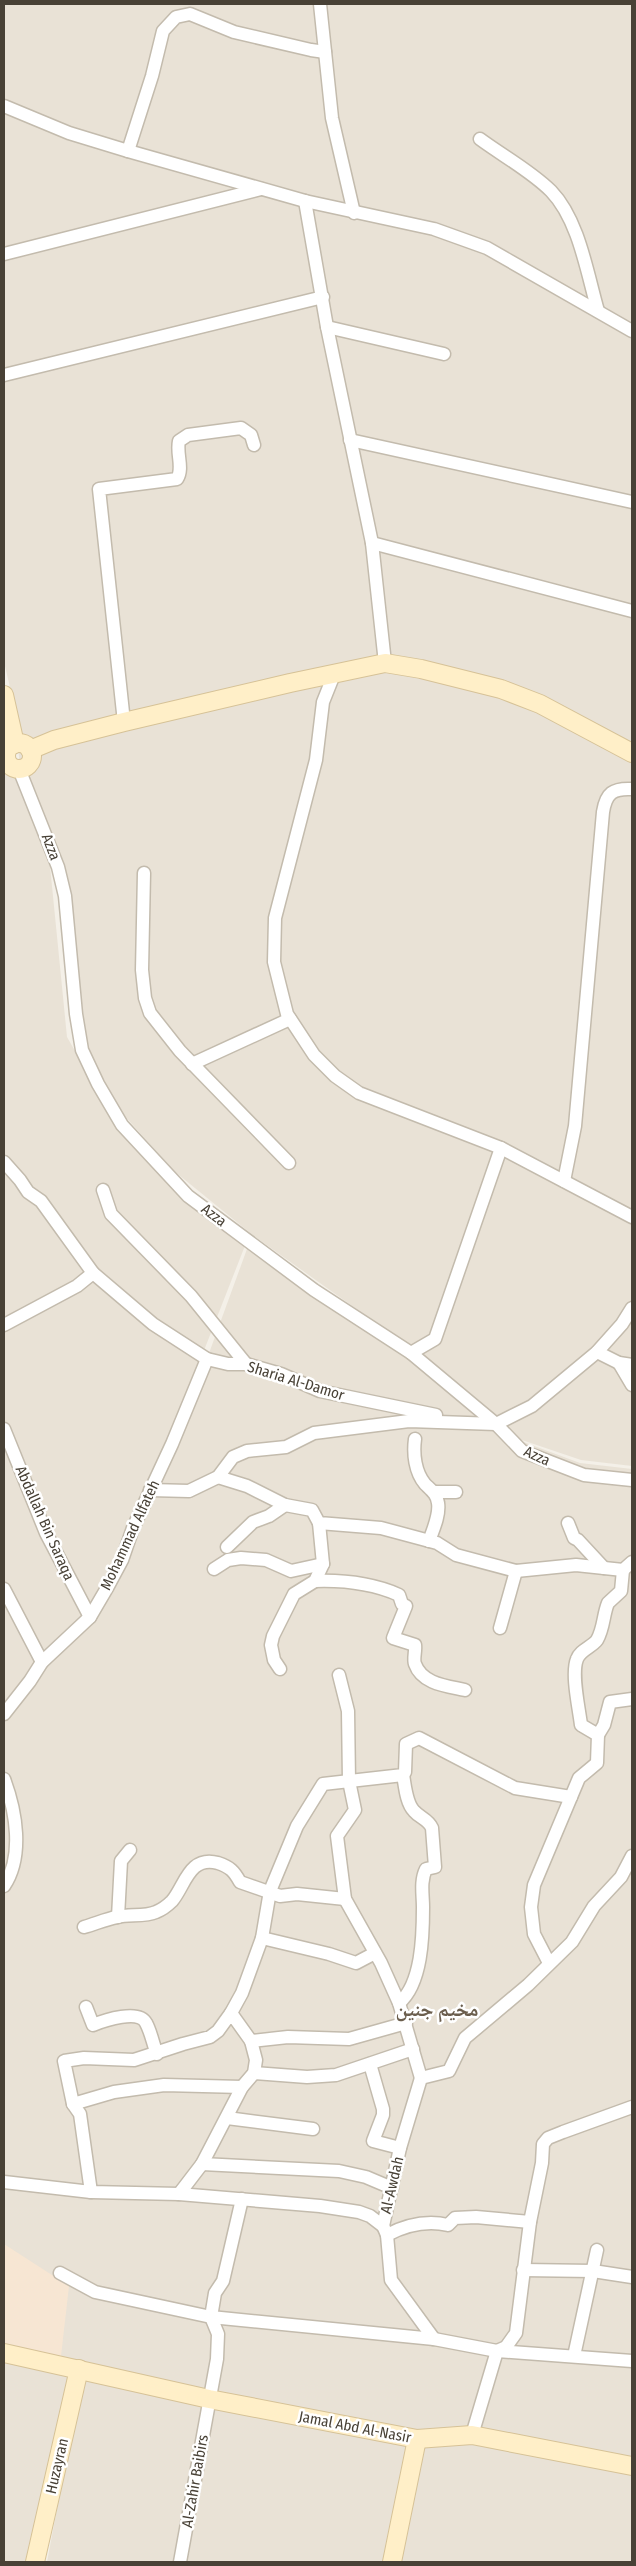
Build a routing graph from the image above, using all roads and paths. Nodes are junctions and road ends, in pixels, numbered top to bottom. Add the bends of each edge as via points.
1 (320, 4) edge
2 (325, 52) junction
3 (4, 106) edge
4 (480, 139) dead end
5 (128, 151) junction
6 (262, 189) junction
7 (305, 201) junction
8 (354, 213) junction
9 (4, 254) edge
10 (323, 297) junction
11 (598, 311) junction
12 (327, 327) junction
13 (632, 331) edge
14 (444, 354) dead end
15 (4, 376) edge
16 (350, 440) junction
17 (254, 445) dead end
18 (632, 502) edge
19 (372, 543) junction
20 (632, 612) edge
21 (385, 663) junction
22 (335, 672) junction
23 (4, 695) edge
24 (124, 722) junction
25 (23, 747) junction
26 (632, 752) edge
27 (11, 766) edge
28 (632, 789) edge
29 (144, 873) dead end
30 (290, 1019) junction
31 (192, 1064) junction
32 (501, 1148) junction
33 (4, 1162) edge
34 (289, 1163) dead end
35 (564, 1181) junction
36 (103, 1190) dead end
37 (632, 1217) edge
38 (93, 1273) junction
39 (632, 1308) edge
40 (4, 1325) edge
41 (597, 1352) junction
42 (411, 1353) junction
43 (207, 1359) junction
44 (246, 1364) junction
45 (626, 1364) edge
46 (631, 1382) edge
47 (496, 1424) junction
48 (4, 1429) edge
49 (415, 1439) dead end
50 (218, 1477) junction
51 (632, 1480) edge
52 (150, 1490) junction
53 (434, 1492) junction
54 (456, 1492) dead end
55 (285, 1505) junction
56 (319, 1522) junction
57 (568, 1523) dead end
58 (428, 1541) junction
59 (227, 1547) dead end
60 (323, 1564) junction
61 (627, 1566) edge
62 (604, 1568) junction
63 (214, 1569) dead end
64 (516, 1572) junction
65 (315, 1581) junction
66 (4, 1589) edge
67 (90, 1617) junction
68 (500, 1628) dead end
69 (42, 1662) junction
70 (280, 1669) dead end
71 (339, 1675) dead end
72 (465, 1690) dead end
73 (632, 1699) edge
74 (4, 1714) edge
75 (598, 1735) junction
76 (403, 1775) junction
77 (4, 1779) edge
78 (349, 1781) junction
79 (571, 1798) junction
80 (130, 1850) dead end
81 (10, 1855) edge
82 (632, 1856) edge
83 (627, 1877) edge
84 (4, 1886) edge
85 (270, 1891) junction
86 (346, 1899) junction
87 (118, 1917) junction
88 (84, 1927) dead end
89 (262, 1938) junction
90 (374, 1953) junction
91 (549, 1963) junction
92 (399, 2003) junction
93 (86, 2006) dead end
94 (231, 2013) junction
95 (406, 2023) junction
96 (251, 2041) junction
97 (413, 2049) junction
98 (157, 2054) junction
99 (370, 2064) junction
100 (254, 2073) junction
101 (421, 2078) junction
102 (242, 2087) junction
103 (73, 2104) junction
104 (632, 2107) edge
105 (227, 2118) junction
106 (313, 2129) dead end
107 (400, 2148) junction
108 (202, 2164) junction
109 (4, 2182) edge
110 (392, 2188) junction
111 (91, 2192) junction
112 (179, 2194) junction
113 (242, 2199) junction
114 (530, 2222) junction
115 (385, 2230) junction
116 (597, 2250) dead end
117 (523, 2270) junction
118 (593, 2271) junction
119 (60, 2273) dead end
120 (632, 2277) edge
121 (211, 2317) junction
122 (434, 2339) junction
123 (497, 2351) junction
124 (4, 2353) edge
125 (574, 2356) junction
126 (632, 2360) edge
127 (79, 2369) junction
128 (209, 2399) junction
129 (472, 2435) junction
130 (417, 2439) junction
131 (632, 2466) edge
132 (35, 2562) edge
133 (180, 2562) edge
134 (392, 2562) edge

1 - 2 street
2 - 5 street via 234,32 190,14 176,17 163,31
2 - 8 street via 332,118
3 - 5 street via 69,133
4 - 11 street via 543,183 558,198 576,234
5 - 6 street
6 - 7 street
6 - 9 street
7 - 8 street
7 - 10 street
8 - 11 street via 434,229 487,248
10 - 12 street
10 - 15 street
11 - 13 street
12 - 14 street
12 - 16 street
16 - 18 street
16 - 19 street
17 - 24 street via 251,435 241,428 188,435 179,441 177,448 180,471 177,479 99,489
19 - 20 street
19 - 21 street
21 - 22 street
21 - 26 street via 501,689 540,704
22 - 24 street
22 - 30 street via 323,702 316,760 275,918 274,962
23 - 25 street
24 - 25 street
25 - 27 street via 7,752
27 - 42 street, Azza via 58,867 65,896 82,1050 122,1125 188,1196 314,1290
28 - 35 street via 613,790 604,807 575,1126
29 - 31 street via 142,970 145,998 159,1026
30 - 31 street
30 - 32 street via 319,1061 360,1093
31 - 34 street
32 - 35 street
32 - 42 street via 435,1339
33 - 38 street, Sharia Al-Damor via 28,1192 41,1201
35 - 37 street
36 - 44 street via 111,1214 191,1296
38 - 40 street via 77,1286
38 - 43 street, Sharia Al-Damor via 153,1324
39 - 41 street
41 - 45 street
41 - 47 street via 532,1406
42 - 47 street, Azza
43 - 44 street, Sharia Al-Damor
43 - 52 street, Mohammad Alfateh
44 - 47 street, Sharia Al-Damor via 282,1374 320,1391 410,1412
45 - 46 street
47 - 50 street via 409,1422 314,1433 286,1447 247,1451 233,1458
47 - 51 street, Azza via 522,1452 584,1475
48 - 67 street, Abdallah Bin Saraqa via 46,1533
49 - 53 street via 418,1471
50 - 52 street via 189,1491
50 - 55 street via 247,1486
52 - 67 street, Mohammad Alfateh via 122,1560
53 - 54 street
53 - 58 street via 439,1504
55 - 56 street via 312,1510
55 - 59 street via 253,1522
56 - 58 street via 381,1528
56 - 60 street
57 - 62 street via 574,1538
58 - 64 street via 456,1555
60 - 63 street via 291,1571 266,1560 242,1558 228,1560
60 - 65 street
61 - 62 street
61 - 75 street via 621,1591 608,1603 597,1638 580,1654 576,1663 581,1724
62 - 64 street via 576,1565
64 - 68 street
65 - 70 street via 294,1594 273,1636 270,1645
65 - 72 street via 369,1584 400,1595 402,1604 406,1606 393,1638 415,1644 414,1663 422,1675 431,1681
66 - 69 street
67 - 69 street, Mohammad Alfateh
69 - 74 street, Mohammad Alfateh
71 - 78 street via 348,1711
73 - 75 street via 610,1702
75 - 79 street via 597,1763 579,1778
76 - 78 street
76 - 79 street via 406,1744 419,1738 515,1788
76 - 92 street via 411,1807 432,1828 435,1868 426,1869 422,1876 419,1965 407,1997
77 - 81 street via 18,1846
78 - 85 street via 323,1784 318,1790 297,1826
78 - 86 street via 355,1810 337,1836
79 - 91 street via 534,1885 531,1907 534,1934
80 - 87 street via 121,1860
81 - 84 street
82 - 83 street
83 - 91 street via 594,1906 572,1942
85 - 86 street via 280,1896 297,1894
85 - 87 street via 240,1882 233,1869 226,1865 206,1863 191,1870 171,1903 154,1913
85 - 89 street
86 - 90 street
87 - 88 street
89 - 90 street via 356,1963
89 - 94 street via 242,1993
90 - 92 street
91 - 101 street via 465,2038 449,2071
92 - 95 street
93 - 98 street via 93,2024 125,2017 137,2017 146,2022
94 - 96 street
94 - 98 street via 210,2037
95 - 96 street via 349,2039 288,2037
95 - 97 street
96 - 100 street via 256,2060
97 - 99 street
97 - 101 street
98 - 103 street via 134,2060 84,2058 64,2061
99 - 100 street via 324,2076
99 - 107 street via 383,2109 373,2141
100 - 102 street
101 - 107 street, Al-Awdah
102 - 103 street via 164,2085 114,2092
102 - 105 street
103 - 111 street via 80,2114
104 - 114 street via 555,2135 543,2144
105 - 106 street
105 - 108 street
107 - 110 street, Al-Awdah
108 - 110 street via 339,2171 366,2177
108 - 112 street
109 - 111 street, Al-Awdah
110 - 115 street, Al-Awdah
111 - 112 street, Al-Awdah
112 - 113 street, Al-Awdah
113 - 115 street, Al-Awdah via 359,2212
113 - 121 street
114 - 115 street via 455,2218 448,2225 436,2222
114 - 117 street
115 - 122 street via 391,2280
116 - 118 street
117 - 118 street
117 - 123 street via 516,2333 506,2347
118 - 120 street
118 - 125 street
119 - 121 street via 95,2292
121 - 122 street
121 - 128 street, Al-Zahir Baibirs via 218,2334 218,2346
122 - 123 street
123 - 125 street
123 - 129 street
124 - 127 street, Jamal Abd Al-Nasir
125 - 126 street
127 - 128 street, Jamal Abd Al-Nasir
127 - 132 street, Huzayran
128 - 130 street, Jamal Abd Al-Nasir
128 - 133 street, Al-Zahir Baibirs
129 - 130 street, Jamal Abd Al-Nasir
129 - 131 street, Jamal Abd Al-Nasir
130 - 134 street

